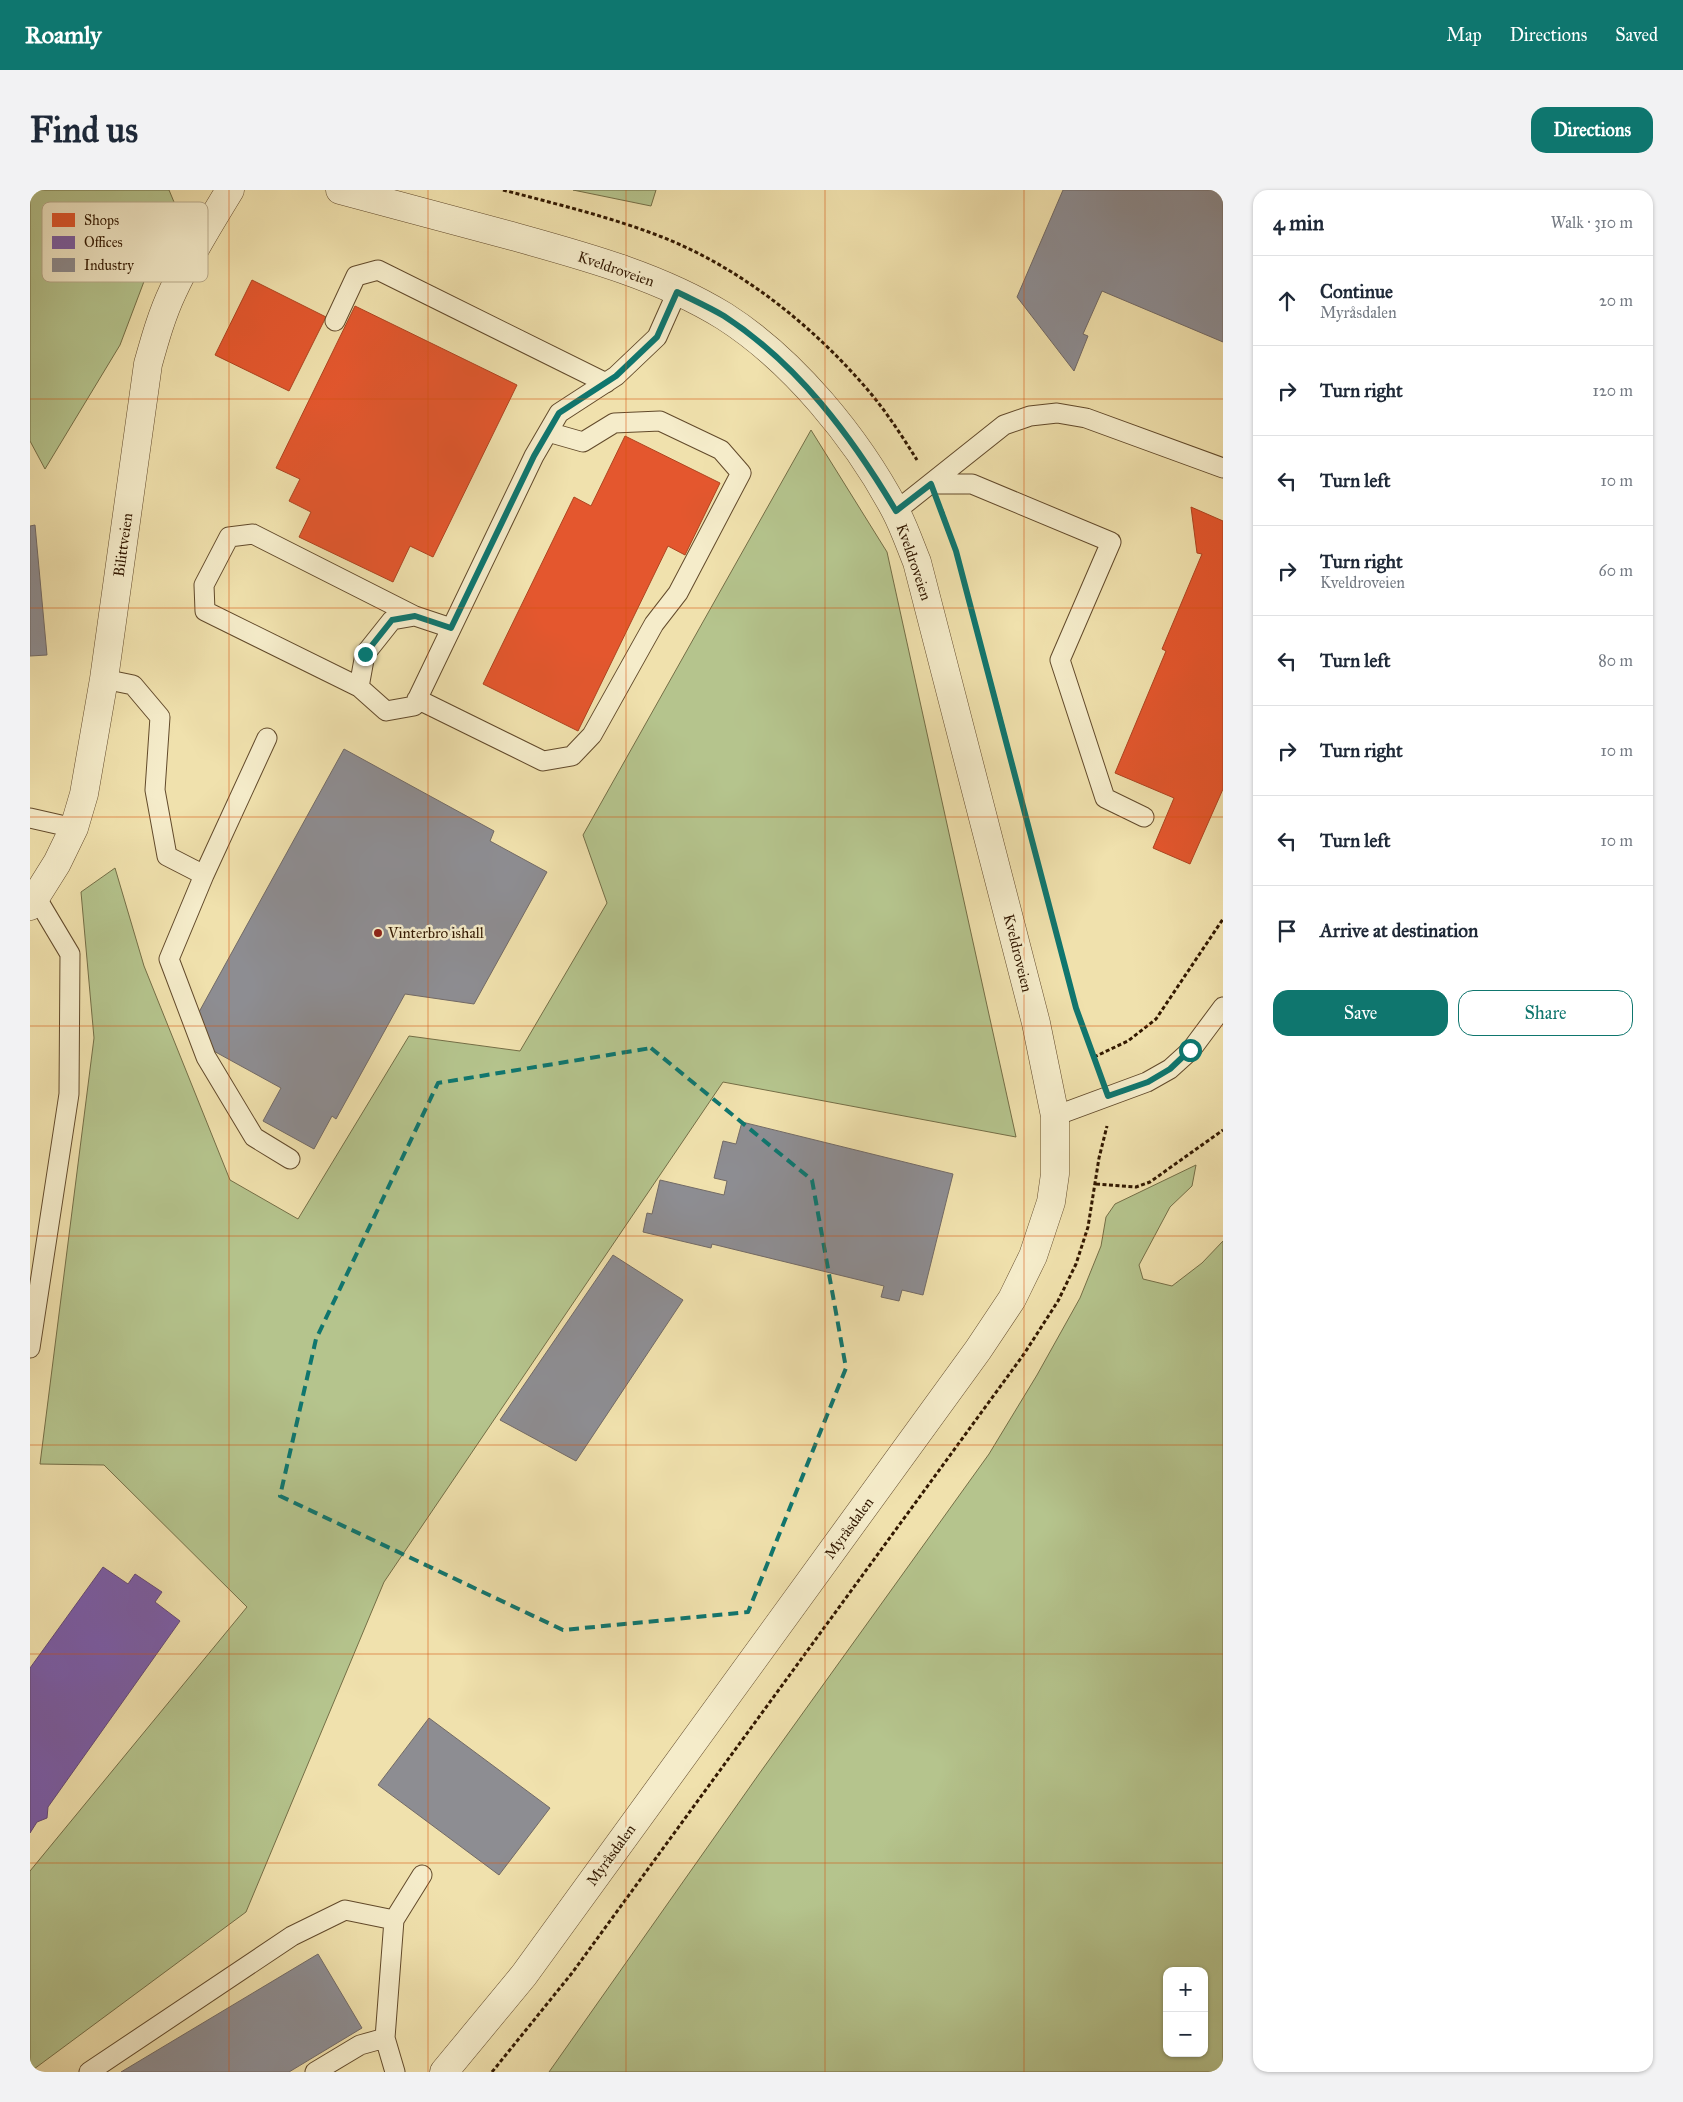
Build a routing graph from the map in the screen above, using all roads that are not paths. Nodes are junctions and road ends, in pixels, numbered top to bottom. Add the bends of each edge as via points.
1 (230, 190) edge
2 (340, 190) edge
3 (208, 227) edge
4 (177, 282) edge
5 (677, 292) junction
6 (335, 321) dead end
7 (606, 383) junction
8 (548, 432) junction
9 (1223, 468) edge
10 (931, 484) junction
11 (896, 511) junction
12 (415, 616) junction
13 (451, 628) junction
14 (104, 679) junction
15 (359, 687) junction
16 (417, 699) junction
17 (267, 738) dead end
18 (1144, 817) dead end
19 (30, 818) edge
20 (74, 828) junction
21 (204, 875) junction
22 (33, 901) edge
23 (1223, 1007) edge
24 (1055, 1116) junction
25 (290, 1159) dead end
26 (30, 1348) edge
27 (422, 1875) dead end
28 (394, 1920) junction
29 (385, 2038) junction
30 (89, 2072) edge
31 (315, 2072) edge
32 (395, 2072) edge
33 (444, 2072) edge

1 - 3 street, Bilittveien
2 - 5 street, Kveldroveien via 592,259
4 - 14 street, Bilittveien via 150,356
5 - 7 lane via 657,337
5 - 11 street, Kveldroveien via 724,316 764,346 801,381 868,465
6 - 7 lane via 356,276 378,270
7 - 8 lane via 559,413
8 - 13 lane
8 - 16 lane via 583,442 614,423 660,421 721,450 741,474 678,593 654,624 592,735 572,756 543,761
9 - 10 lane via 1086,418 1057,413 1030,416 1004,426
10 - 11 lane
10 - 18 lane via 972,484 1111,542 1060,660 1105,798
11 - 24 street, Kveldroveien via 917,562 932,614 1036,1023
12 - 13 lane
12 - 15 lane via 392,620 365,654
12 - 15 lane via 253,534 229,537 204,585 205,612
13 - 16 lane
14 - 20 street, Bilittveien via 84,794
14 - 21 lane via 134,685 160,716 156,790 167,856
15 - 16 lane via 386,711 414,706
17 - 21 lane
19 - 20 lane
20 - 22 street, Bilittveien
21 - 25 lane via 169,959 206,1057 249,1129 254,1137
22 - 26 lane via 70,954 69,1094
23 - 24 lane via 1190,1050 1170,1069 1148,1082
24 - 33 street, Myråsdalen via 1055,1174 1051,1202 1033,1256 1012,1299 536,1958
27 - 28 lane
28 - 29 lane
28 - 30 lane via 345,1910 292,1936
29 - 31 lane via 360,2045
29 - 32 lane

